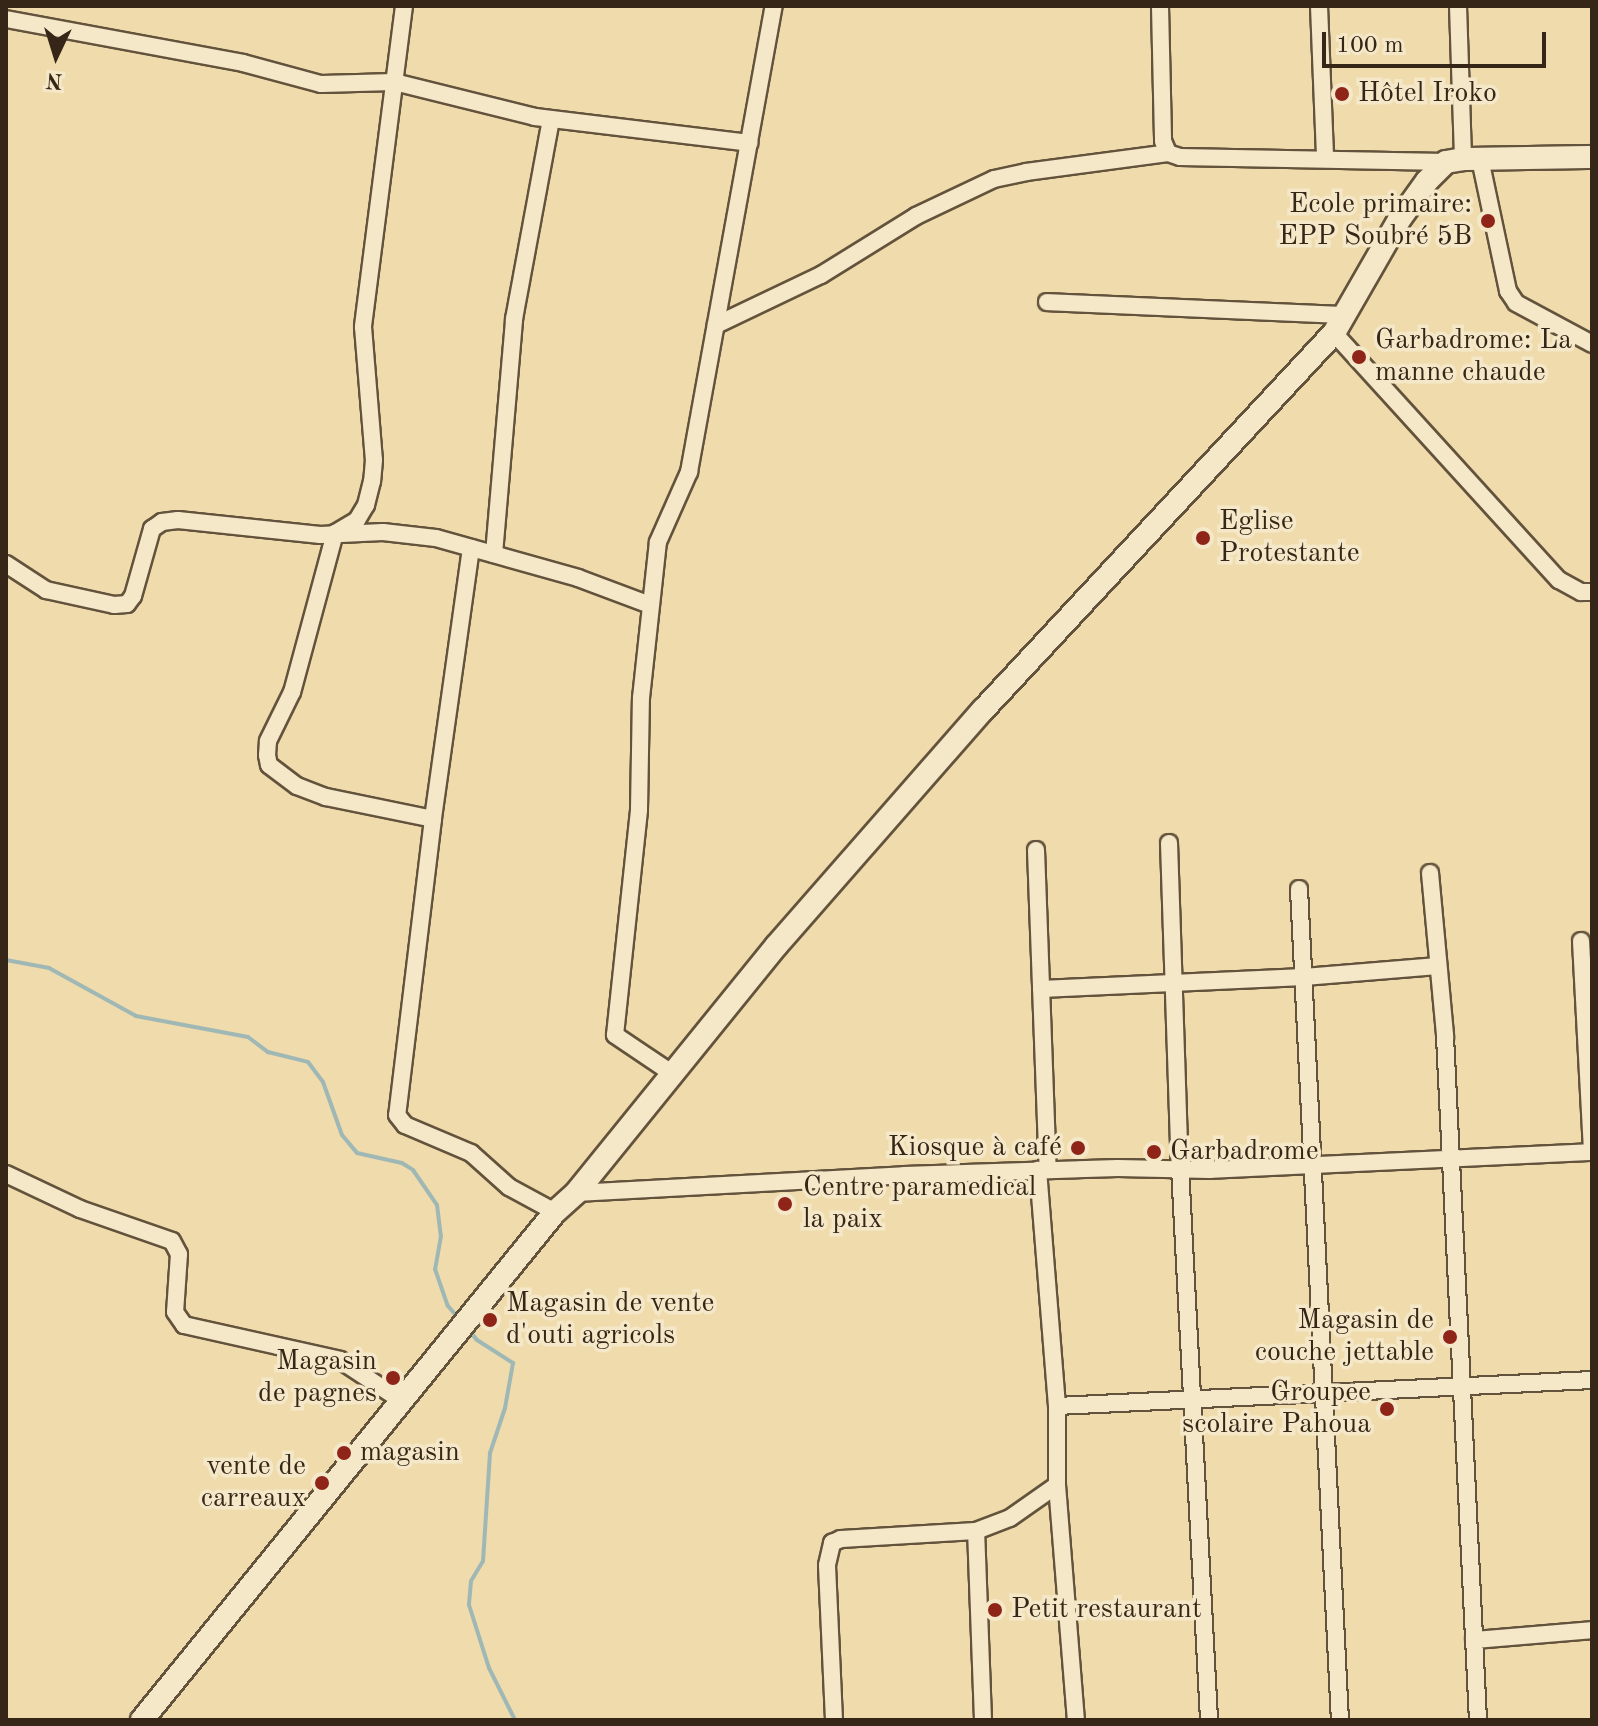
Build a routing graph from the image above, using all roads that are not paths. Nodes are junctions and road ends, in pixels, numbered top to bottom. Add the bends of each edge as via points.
1 (404, 6) edge
2 (774, 6) edge
3 (1160, 6) edge
4 (1319, 6) edge
5 (1458, 6) edge
6 (6, 19) edge
7 (394, 82) junction
8 (551, 119) junction
9 (749, 143) junction
10 (1168, 153) junction
11 (1592, 157) edge
12 (1325, 158) junction
13 (1463, 160) junction
14 (1047, 302) dead end
15 (1340, 324) junction
16 (716, 325) junction
17 (1592, 344) edge
18 (335, 533) junction
19 (471, 548) junction
20 (494, 554) junction
21 (6, 564) edge
22 (1592, 592) edge
23 (650, 605) junction
24 (433, 819) junction
25 (1169, 843) dead end
26 (1036, 850) dead end
27 (1430, 873) dead end
28 (1299, 889) dead end
29 (1581, 941) dead end
30 (1438, 966) junction
31 (1304, 977) junction
32 (1173, 984) junction
33 (1041, 989) junction
34 (673, 1074) junction
35 (1592, 1152) edge
36 (1451, 1158) junction
37 (1312, 1163) junction
38 (1180, 1168) junction
39 (1043, 1170) junction
40 (6, 1174) edge
41 (576, 1193) junction
42 (555, 1212) junction
43 (1592, 1380) edge
44 (1462, 1386) junction
45 (1323, 1391) junction
46 (1194, 1399) junction
47 (402, 1401) junction
48 (1057, 1406) junction
49 (1057, 1485) junction
50 (976, 1531) junction
51 (1592, 1630) edge
52 (1474, 1640) junction
53 (142, 1720) edge
54 (834, 1720) edge
55 (983, 1720) edge
56 (1076, 1720) edge
57 (1209, 1720) edge
58 (1340, 1720) edge
59 (1478, 1720) edge

1 - 7 street
2 - 9 street
3 - 10 street via 1163,141
4 - 12 street
5 - 13 street
6 - 7 street via 243,63 321,84
7 - 8 street
7 - 18 street via 363,327 372,481 357,520
8 - 9 street
8 - 20 street via 514,319
9 - 16 street
10 - 12 street
10 - 16 street via 994,179 916,216 802,285
11 - 13 street
12 - 13 street
13 - 15 street via 1413,198
13 - 17 street via 1516,303
14 - 15 street
15 - 22 street via 1559,580
15 - 34 street via 983,710 777,945
16 - 23 street via 689,472 658,542
18 - 19 street via 406,533
18 - 21 street via 162,522 152,529 127,604 46,590
18 - 24 street via 292,692 268,741 269,765 297,786 326,797
19 - 20 street
19 - 24 street
20 - 23 street
23 - 34 street via 633,886 615,1029 618,1040
24 - 42 street via 397,1115 405,1125 471,1153 509,1187
25 - 32 street
26 - 33 street
27 - 30 street
28 - 31 street
29 - 35 street
30 - 31 street
30 - 36 street
31 - 32 street
31 - 37 street
32 - 33 street
32 - 38 street
33 - 39 street
34 - 41 street
35 - 36 street
36 - 37 street
36 - 44 street
37 - 38 street
37 - 45 street
38 - 39 street
38 - 46 street
39 - 41 street
39 - 48 street
40 - 47 street via 80,1209 172,1241 179,1254 175,1312 184,1325 340,1360
41 - 42 street
42 - 47 street
43 - 44 street
44 - 45 street
44 - 52 street
45 - 46 street
45 - 58 street
46 - 48 street
46 - 57 street
47 - 53 street
48 - 49 street
49 - 50 street via 1010,1518
49 - 56 street
50 - 54 street via 832,1543 827,1565
50 - 55 street
51 - 52 street
52 - 59 street

